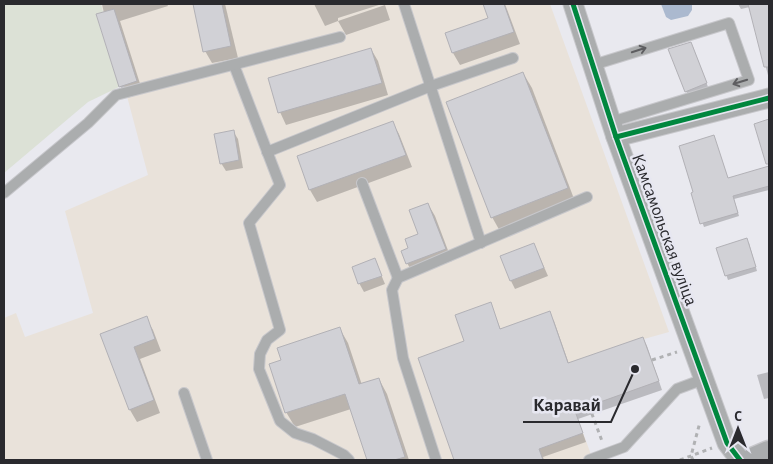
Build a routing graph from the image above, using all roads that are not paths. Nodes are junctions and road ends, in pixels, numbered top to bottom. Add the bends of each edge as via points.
1 (404, 4) edge
2 (573, 4) edge
3 (340, 38) dead end
4 (513, 58) dead end
5 (592, 65) junction
6 (234, 66) junction
7 (431, 86) junction
8 (769, 98) edge
9 (614, 129) junction
10 (267, 152) junction
11 (362, 183) dead end
12 (4, 193) edge
13 (587, 198) dead end
14 (482, 243) junction
15 (398, 278) junction
16 (704, 379) junction
17 (184, 393) dead end
18 (769, 454) edge
19 (207, 460) edge
20 (349, 460) edge
21 (436, 460) edge
22 (589, 460) edge
23 (740, 460) edge
24 (755, 460) edge

1 - 7 lane
2 - 5 street, Камсамольская вуліца
3 - 6 lane
4 - 7 lane
5 - 9 street, Камсамольская вуліца
5 -> 9 lane via 729,23 748,80
6 - 10 lane
6 - 12 lane via 116,96
7 - 10 lane
7 - 14 lane
8 - 9 street
9 - 16 street, Камсамольская вуліца
10 - 20 lane via 280,185 249,223 280,330 267,340 260,354 259,369 280,421
11 - 15 lane
13 - 14 lane
14 - 15 lane
15 - 21 lane via 392,290 403,358
16 - 22 lane via 678,389 624,446
16 - 23 street, Камсамольская вуліца via 727,443
17 - 19 lane
18 - 24 main road

